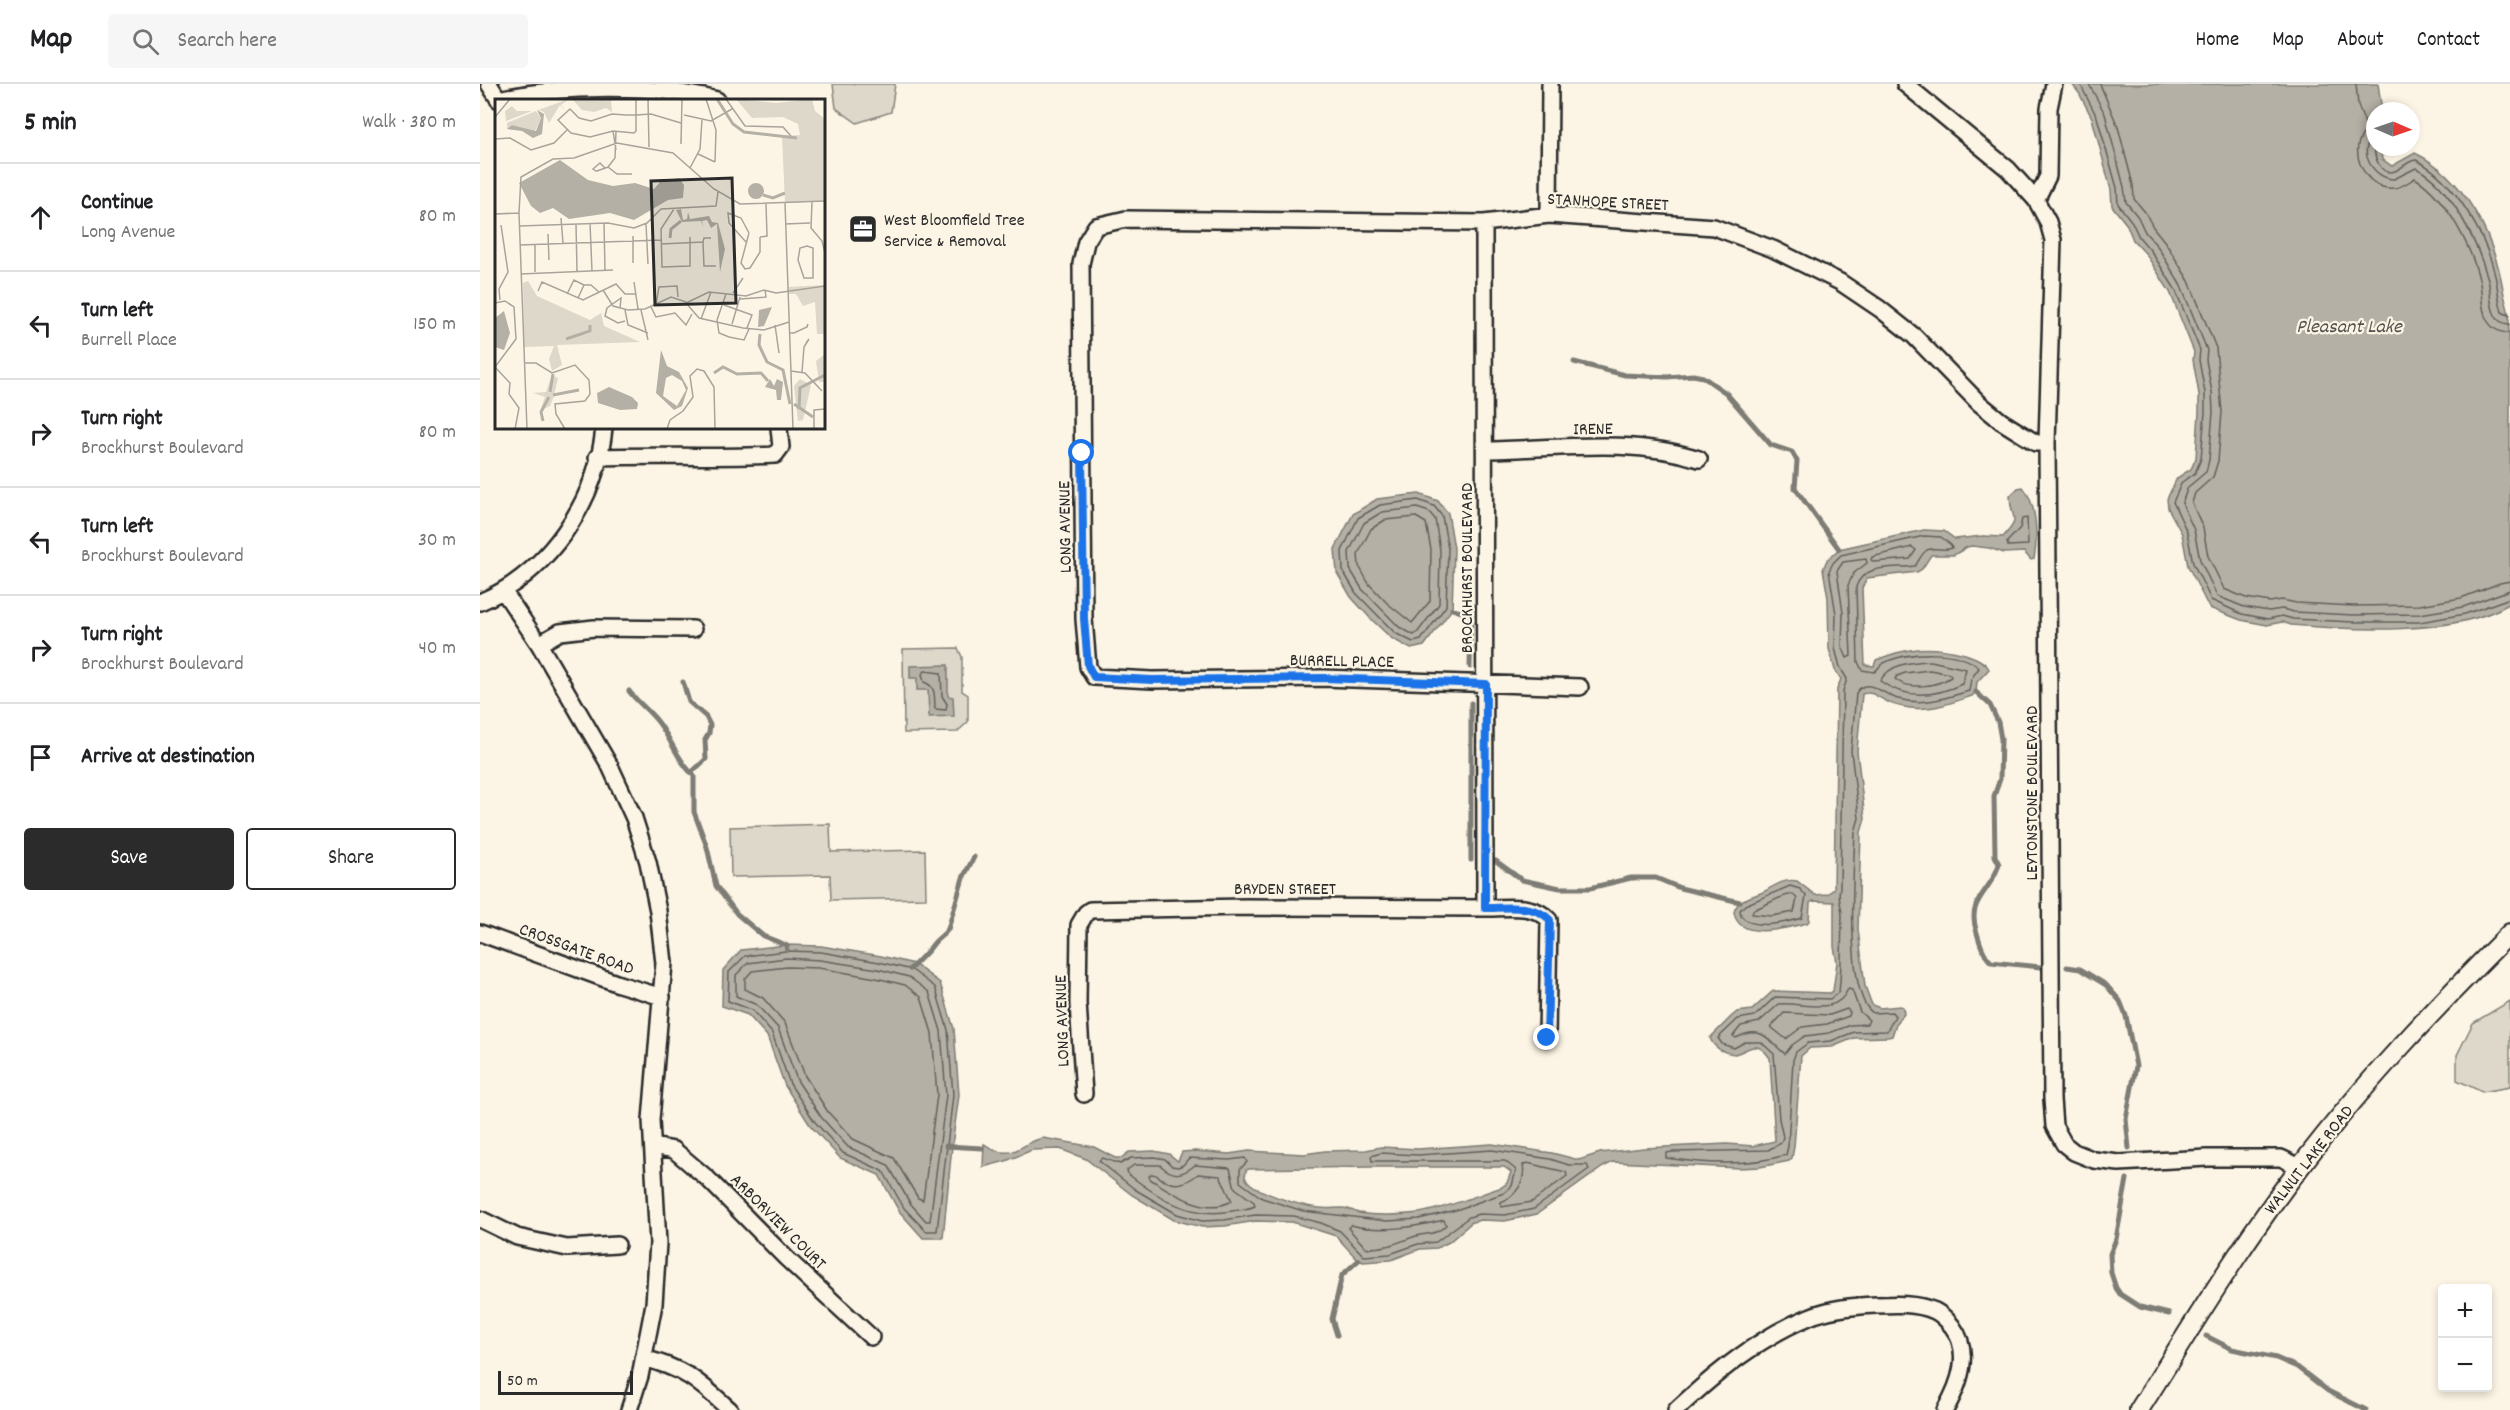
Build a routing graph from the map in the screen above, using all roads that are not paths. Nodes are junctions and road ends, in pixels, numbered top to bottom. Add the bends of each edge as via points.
1 (489, 84) edge
2 (1550, 84) edge
3 (1905, 84) edge
4 (2054, 84) edge
5 (497, 99) edge
6 (502, 99) edge
7 (714, 99) edge
8 (2036, 200) junction
9 (1549, 215) junction
10 (1484, 223) junction
11 (1096, 226) joint
12 (604, 429) edge
13 (779, 429) edge
14 (2047, 443) junction
15 (1485, 450) junction
16 (597, 456) junction
17 (1699, 459) dead end
18 (504, 592) junction
19 (480, 602) edge
20 (693, 629) dead end
21 (539, 644) junction
22 (1102, 679) joint
23 (1486, 684) junction
24 (1580, 687) dead end
25 (1485, 908) junction
26 (1086, 913) joint
27 (480, 933) edge
28 (2510, 933) edge
29 (662, 997) junction
30 (1547, 1038) dead end
31 (1084, 1094) dead end
32 (653, 1146) junction
33 (2300, 1167) junction
34 (480, 1219) edge
35 (617, 1245) dead end
36 (871, 1337) dead end
37 (643, 1358) junction
38 (629, 1410) edge
39 (729, 1410) edge
40 (1676, 1410) edge
41 (1945, 1410) edge
42 (2139, 1410) edge

1 - 5 street
2 - 9 street
3 - 8 street, LEYTONSTONE BOULEVARD via 2008,169
4 - 8 street via 2049,108 2048,176
6 - 7 street via 540,90 604,85 643,86
8 - 14 street, LEYTONSTONE BOULEVARD via 2053,240
9 - 10 street, STANHOPE STREET
9 - 14 street, STANHOPE STREET via 1714,227 1773,249 1840,282 1880,309 1914,336 2001,422 2036,443
10 - 11 street, STANHOPE STREET via 1126,219
10 - 15 street, BROCKHURST BOULEVARD
11 - 22 street, LONG AVENUE via 1086,242 1081,264 1084,619 1088,666 1094,677
12 - 16 street
13 - 16 street via 781,447 775,455
14 - 33 street, LEYTONSTONE BOULEVARD via 2054,1126 2064,1144 2094,1160 2120,1163 2281,1158
15 - 17 street, IRENE via 1639,447
15 - 23 street, BROCKHURST BOULEVARD
16 - 18 street via 579,510 554,547
18 - 19 street
18 - 21 street
20 - 21 street via 594,628 560,632
21 - 29 street via 610,766 634,818 658,911 664,963
22 - 23 street, BURRELL PLACE via 1323,678
23 - 24 street, BURRELL PLACE
23 - 25 street, BROCKHURST BOULEVARD
25 - 26 street, BRYDEN STREET via 1246,907 1098,909
25 - 30 street via 1532,908 1550,920
26 - 31 street, LONG AVENUE via 1079,925 1078,1003
27 - 29 street, CROSSGATE ROAD
28 - 33 street, WALNUT LAKE ROAD via 2378,1074
29 - 32 street via 652,1085
32 - 36 street, ARBORVIEW COURT via 674,1150 708,1179
32 - 37 street via 658,1243 654,1304
33 - 42 street, WALNUT LAKE ROAD via 2239,1251
34 - 35 street via 517,1237 567,1248
37 - 38 street
37 - 39 street via 669,1365 696,1379
40 - 41 street via 1729,1363 1779,1330 1850,1306 1898,1304 1936,1311 1956,1331 1963,1347 1963,1364

